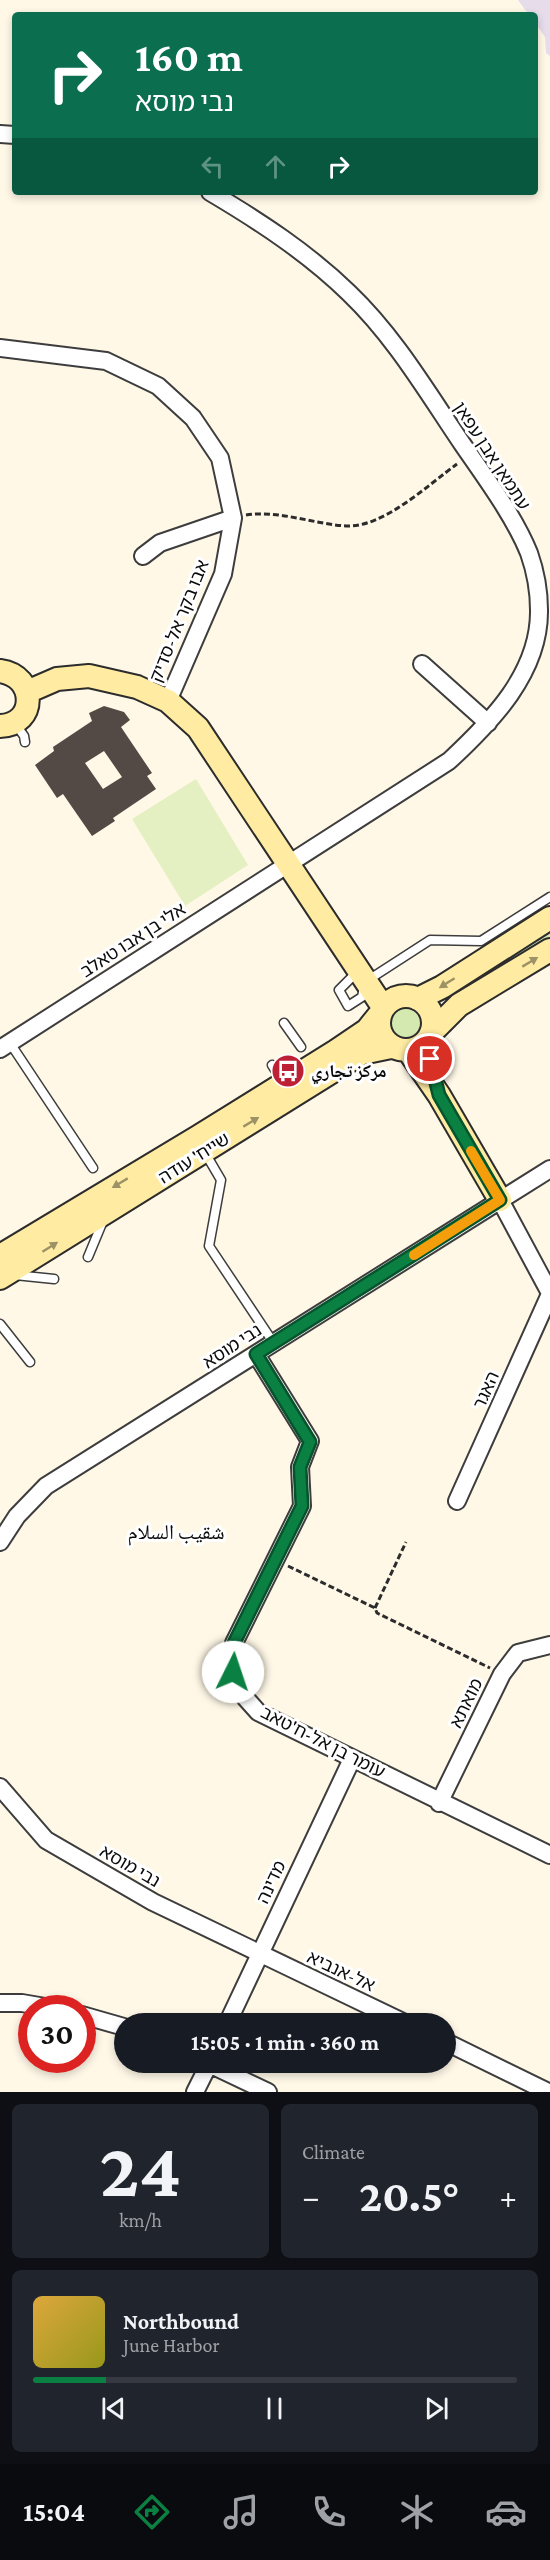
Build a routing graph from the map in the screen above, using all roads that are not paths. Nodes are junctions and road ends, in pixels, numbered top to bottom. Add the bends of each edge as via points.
1 (215, 195) edge
2 (0, 348) edge
3 (232, 519) junction
4 (143, 556) dead end
5 (422, 663) dead end
6 (0, 671) edge
7 (27, 692) junction
8 (168, 701) junction
9 (488, 723) junction
10 (7, 724) edge
11 (25, 742) dead end
12 (287, 864) junction
13 (550, 897) edge
14 (550, 918) edge
15 (550, 950) edge
16 (487, 951) junction
17 (361, 977) junction
18 (395, 1004) junction
19 (284, 1023) dead end
20 (414, 1042) junction
21 (5, 1046) edge
22 (301, 1047) dead end
23 (204, 1151) junction
24 (93, 1168) dead end
25 (550, 1169) edge
26 (500, 1200) junction
27 (106, 1212) junction
28 (88, 1257) dead end
29 (2, 1269) edge
30 (54, 1279) dead end
31 (550, 1294) edge
32 (0, 1324) edge
33 (273, 1342) junction
34 (256, 1354) junction
35 (30, 1362) dead end
36 (457, 1501) dead end
37 (0, 1542) edge
38 (550, 1645) edge
39 (352, 1759) junction
40 (0, 1787) edge
41 (439, 1803) junction
42 (550, 1855) edge
43 (259, 1954) junction
44 (0, 2003) edge
45 (18, 2003) edge
46 (232, 2013) edge
47 (384, 2013) edge
48 (96, 2018) edge
49 (114, 2023) edge
50 (456, 2047) edge
51 (204, 2073) edge
52 (229, 2073) edge
53 (195, 2092) edge
54 (268, 2092) edge
55 (548, 2092) edge

1 - 9 street, עתמאן אבן עפאן via 311,259 384,329 470,455 529,553 539,612 534,641 512,693
2 - 3 street, אבו בקר אל-סדיק via 105,361 158,386 193,418 220,458
3 - 4 street via 160,543
3 - 8 street, אבו בקר אל-סדיק via 223,574
5 - 9 street
6 - 7 main road via 17,676
7 - 8 main road via 57,679 89,676 137,687
7 - 10 main road via 26,710
8 - 12 main road via 198,728
9 - 12 street, עתמאן אבן עפאן via 449,761
10 - 11 lane via 24,736
12 - 17 main road
12 - 21 street, אלי בן אבו טאלב
13 - 16 lane
14 - 16 main road, שייח' עודה
20 -> 15 main road via 459,1005
16 - 17 lane via 430,940
16 -> 18 main road, שייח' עודה
17 - 17 lane via 362,997 348,1006 339,990
17 - 18 main road
18 - 20 main road via 380,1033
18 - 20 main road via 427,1005 432,1015
18 -> 29 main road, שייח' עודה via 367,1030 278,1073 198,1137
19 - 22 lane
23 -> 20 main road, שייח' עודה via 362,1053
20 - 26 main road via 439,1095
21 - 24 lane
23 - 27 main road, שייח' עודה
23 - 33 lane via 221,1180 209,1246
25 - 26 street, נבי מוסא
26 - 31 street
26 - 33 street, נבי מוסא
27 - 28 lane
29 -> 27 main road, שייח' עודה
29 - 30 lane
31 - 36 street, האגר
32 - 35 lane
33 - 34 street, נבי מוסא
34 - 37 street, נבי מוסא via 46,1486 17,1516
34 - 39 street, עומר בן אל-ח'טאב via 310,1442 300,1467 302,1506 234,1643 233,1672 242,1693 258,1712
38 - 41 street, מואתא via 518,1653 502,1674
39 - 41 street, עומר בן אל-ח'טאב
39 - 43 street, מדינה
40 - 43 street, נבי מוסא via 46,1840 153,1902
41 - 42 street, עומר בן אל-ח'טאב
43 - 46 street, מדינה
43 - 47 street, אל-אנביא
44 - 45 street
48 - 49 street
50 - 55 street
51 - 53 street
52 - 54 street

